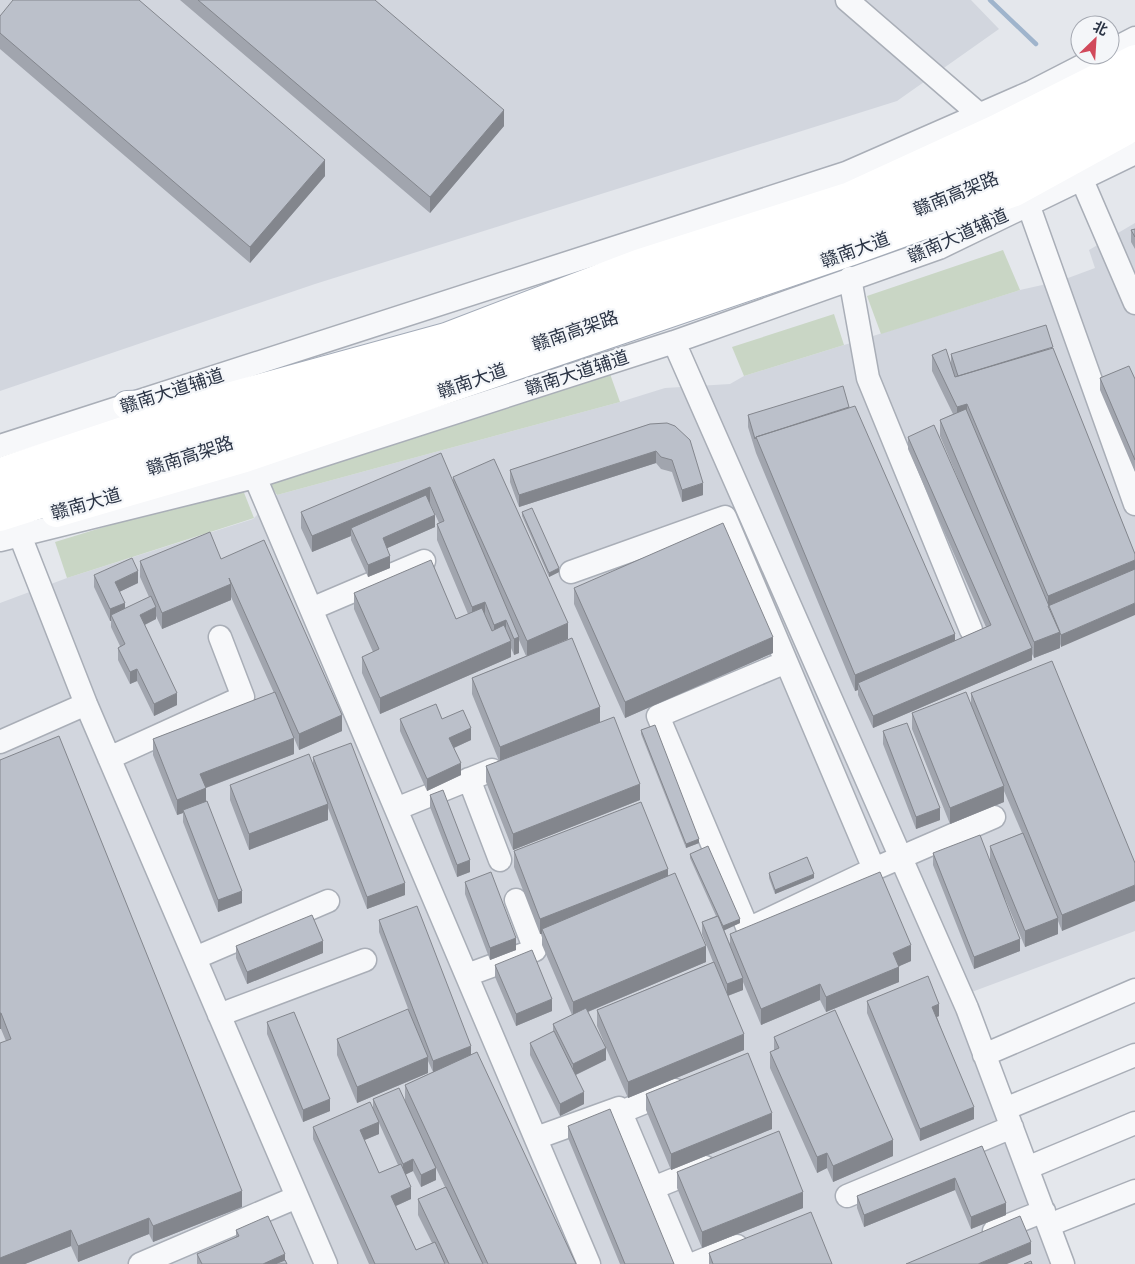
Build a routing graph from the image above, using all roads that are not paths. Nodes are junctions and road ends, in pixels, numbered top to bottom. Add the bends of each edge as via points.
1 (847, 0) edge
2 (1135, 38) edge
3 (1120, 46) edge
4 (1135, 59) edge
5 (1088, 65) edge
6 (1135, 84) edge
7 (1039, 98) junction
8 (1135, 105) edge
9 (980, 114) junction
10 (1135, 126) edge
11 (1135, 153) edge
12 (1079, 169) junction
13 (1028, 204) junction
14 (850, 278) junction
15 (1135, 303) edge
16 (674, 342) junction
17 (210, 402) junction
18 (127, 405) junction
19 (0, 446) edge
20 (250, 467) junction
21 (0, 472) edge
22 (0, 492) edge
23 (144, 504) joint
24 (1135, 504) edge
25 (5, 530) edge
26 (424, 561) edge
27 (571, 572) dead end
28 (311, 609) junction
29 (971, 630) dead end
30 (220, 637) dead end
31 (786, 662) junction
32 (86, 704) junction
33 (0, 742) edge
34 (109, 758) junction
35 (492, 770) edge
36 (469, 780) junction
37 (396, 809) junction
38 (994, 817) dead end
39 (900, 857) junction
40 (500, 860) dead end
41 (874, 869) junction
42 (516, 900) dead end
43 (328, 901) dead end
44 (195, 958) junction
45 (365, 960) dead end
46 (467, 975) junction
47 (1135, 990) edge
48 (219, 1015) junction
49 (984, 1055) junction
50 (1135, 1055) edge
51 (692, 1083) edge
52 (620, 1112) junction
53 (1009, 1118) junction
54 (1135, 1123) edge
55 (536, 1138) junction
56 (724, 1159) edge
57 (1028, 1168) junction
58 (653, 1188) junction
59 (1135, 1191) edge
60 (847, 1196) dead end
61 (297, 1197) junction
62 (1047, 1218) junction
63 (756, 1239) edge
64 (974, 1239) edge
65 (140, 1264) edge
66 (326, 1264) edge
67 (589, 1264) edge
68 (685, 1264) edge
69 (693, 1264) edge
70 (1063, 1264) edge

1 - 9 street
2 - 3 street
4 - 7 main road
5 - 7 street, 赣南大道辅道
6 - 22 main road, 赣南高架路 via 928,184 527,326
7 - 9 street, 赣南大道辅道
7 - 17 main road via 850,196 640,263 446,337
8 - 25 main road, 赣南高架路 via 971,192
9 - 18 street, 赣南大道辅道 via 846,174
10 - 12 main road, 赣南大道
11 - 12 street, 赣南大道辅道
12 - 13 street, 赣南大道辅道
12 - 15 street
12 - 20 main road, 赣南大道
13 - 14 street, 赣南大道辅道 via 939,248
13 - 24 street
14 - 16 street, 赣南大道辅道
14 - 29 street via 868,378
16 - 20 street, 赣南大道辅道
16 - 39 street
17 - 18 main road
17 - 21 main road
18 - 19 street, 赣南大道辅道
20 - 23 main road
20 - 25 main road, 赣南大道
20 - 28 street
23 - 25 street
25 - 32 street
26 - 28 street
27 - 31 street via 725,517
28 - 37 street
30 - 34 street via 243,697
31 - 41 street
31 - 41 street via 658,716 748,929
32 - 33 street
32 - 34 street
34 - 44 street
35 - 36 street
36 - 37 street
36 - 40 street
37 - 46 street
38 - 39 street
39 - 41 street
39 - 49 street
42 - 46 street via 536,950
43 - 44 street
44 - 48 street
45 - 48 street
46 - 55 street
47 - 49 street
48 - 61 street
49 - 53 street
50 - 53 street
51 - 52 street
52 - 55 street via 619,1108
52 - 58 street
53 - 57 street
53 - 60 street
54 - 57 street
55 - 67 street
56 - 58 street
57 - 62 street
58 - 68 street
59 - 62 street
61 - 65 street
61 - 66 street
62 - 64 street
62 - 70 street
63 - 69 street

